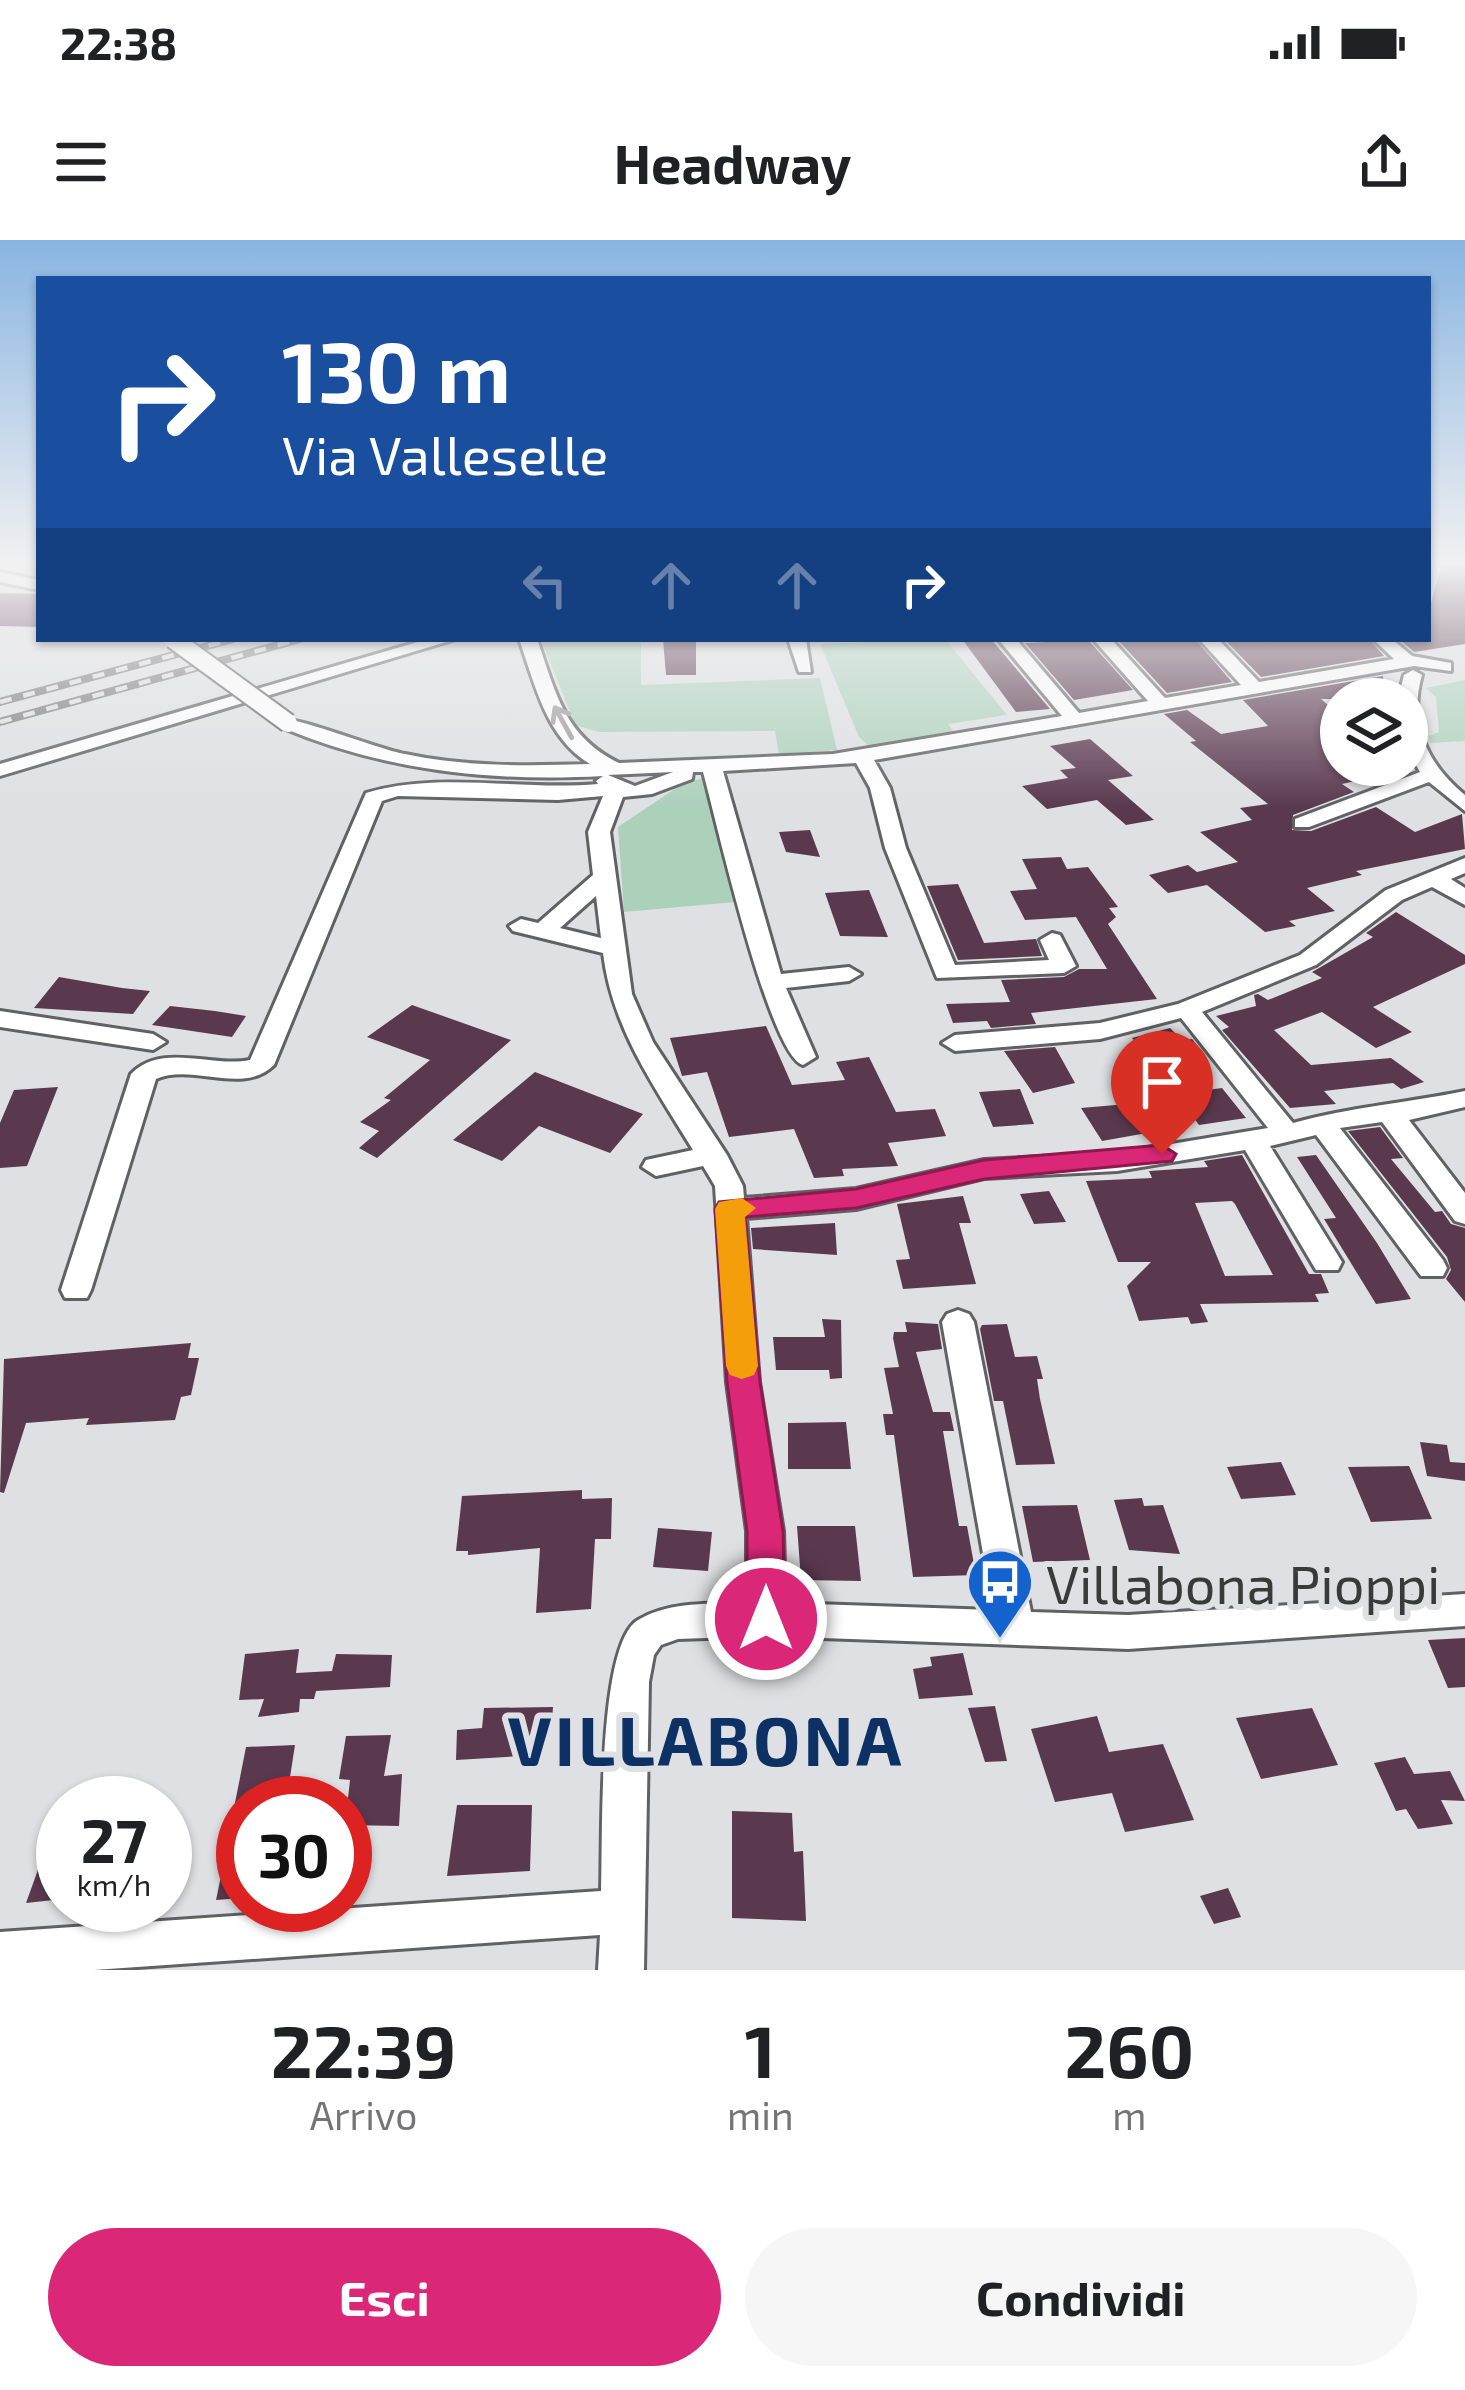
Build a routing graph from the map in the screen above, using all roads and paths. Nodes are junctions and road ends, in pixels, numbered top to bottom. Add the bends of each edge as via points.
1 (181, 646) edge
2 (424, 646) edge
3 (531, 646) edge
4 (799, 646) edge
5 (1013, 646) edge
6 (1108, 646) edge
7 (1214, 646) edge
8 (1390, 646) edge
9 (1465, 656) edge
10 (805, 668) dead end
11 (1418, 671) junction
12 (1255, 689) junction
13 (1160, 704) junction
14 (1075, 720) junction
15 (871, 755) junction
16 (712, 768) junction
17 (0, 770) edge
18 (1430, 775) junction
19 (565, 776) junction
20 (629, 781) junction
21 (1465, 805) edge
22 (1302, 823) dead end
23 (1465, 865) edge
24 (604, 877) junction
25 (1432, 877) junction
26 (1465, 898) edge
27 (1052, 940) dead end
28 (611, 948) junction
29 (849, 974) dead end
30 (771, 982) junction
31 (1187, 1009) junction
32 (0, 1019) edge
33 (153, 1042) dead end
34 (955, 1042) dead end
35 (803, 1058) dead end
36 (1465, 1099) edge
37 (1389, 1113) junction
38 (1322, 1123) junction
39 (1287, 1134) junction
40 (1252, 1139) junction
41 (713, 1155) junction
42 (656, 1167) dead end
43 (730, 1209) junction
44 (1465, 1214) edge
45 (1327, 1262) dead end
46 (1432, 1268) dead end
47 (76, 1290) dead end
48 (958, 1322) dead end
49 (1465, 1610) edge
50 (766, 1619) junction
51 (1015, 1629) junction
52 (622, 1912) junction
53 (0, 1954) edge
54 (186, 1956) edge
55 (620, 1970) edge

1 - 19 street, bridge via 288,724 380,757
2 - 17 street
20 -> 3 street via 566,732
4 - 10 street
5 - 14 street
6 - 13 street
7 - 12 street
8 - 11 street
9 - 11 street
11 - 12 street via 1354,672
11 - 18 street via 1407,724
12 - 13 street
13 - 14 street
14 - 15 street via 947,742 950,760 909,767
15 - 16 street
15 - 27 street via 899,863 946,974 1064,966
16 - 20 street
16 - 30 street
18 - 21 street
18 - 22 street
19 - 20 street
19 - 47 street via 373,797 262,1065 164,1065 144,1074
20 - 24 street via 600,825
23 - 25 street
24 - 28 street
24 - 28 street via 532,928
25 - 26 street
25 - 31 street via 1394,895 1308,960
28 - 41 street via 640,1042
29 - 30 street
30 - 35 street
31 - 34 street via 1100,1031
31 - 39 street
32 - 33 street
36 - 37 street
37 - 38 street
37 - 44 street
38 - 39 street
38 - 46 street
39 - 40 street
40 - 43 street
40 - 45 street
41 - 42 street
41 - 43 street
43 - 50 street via 765,1531
48 - 51 street
49 - 51 street via 1201,1629
50 - 51 street
50 - 52 street via 677,1622 648,1633 636,1648 628,1682
52 - 54 street
52 - 55 street
53 - 54 street

